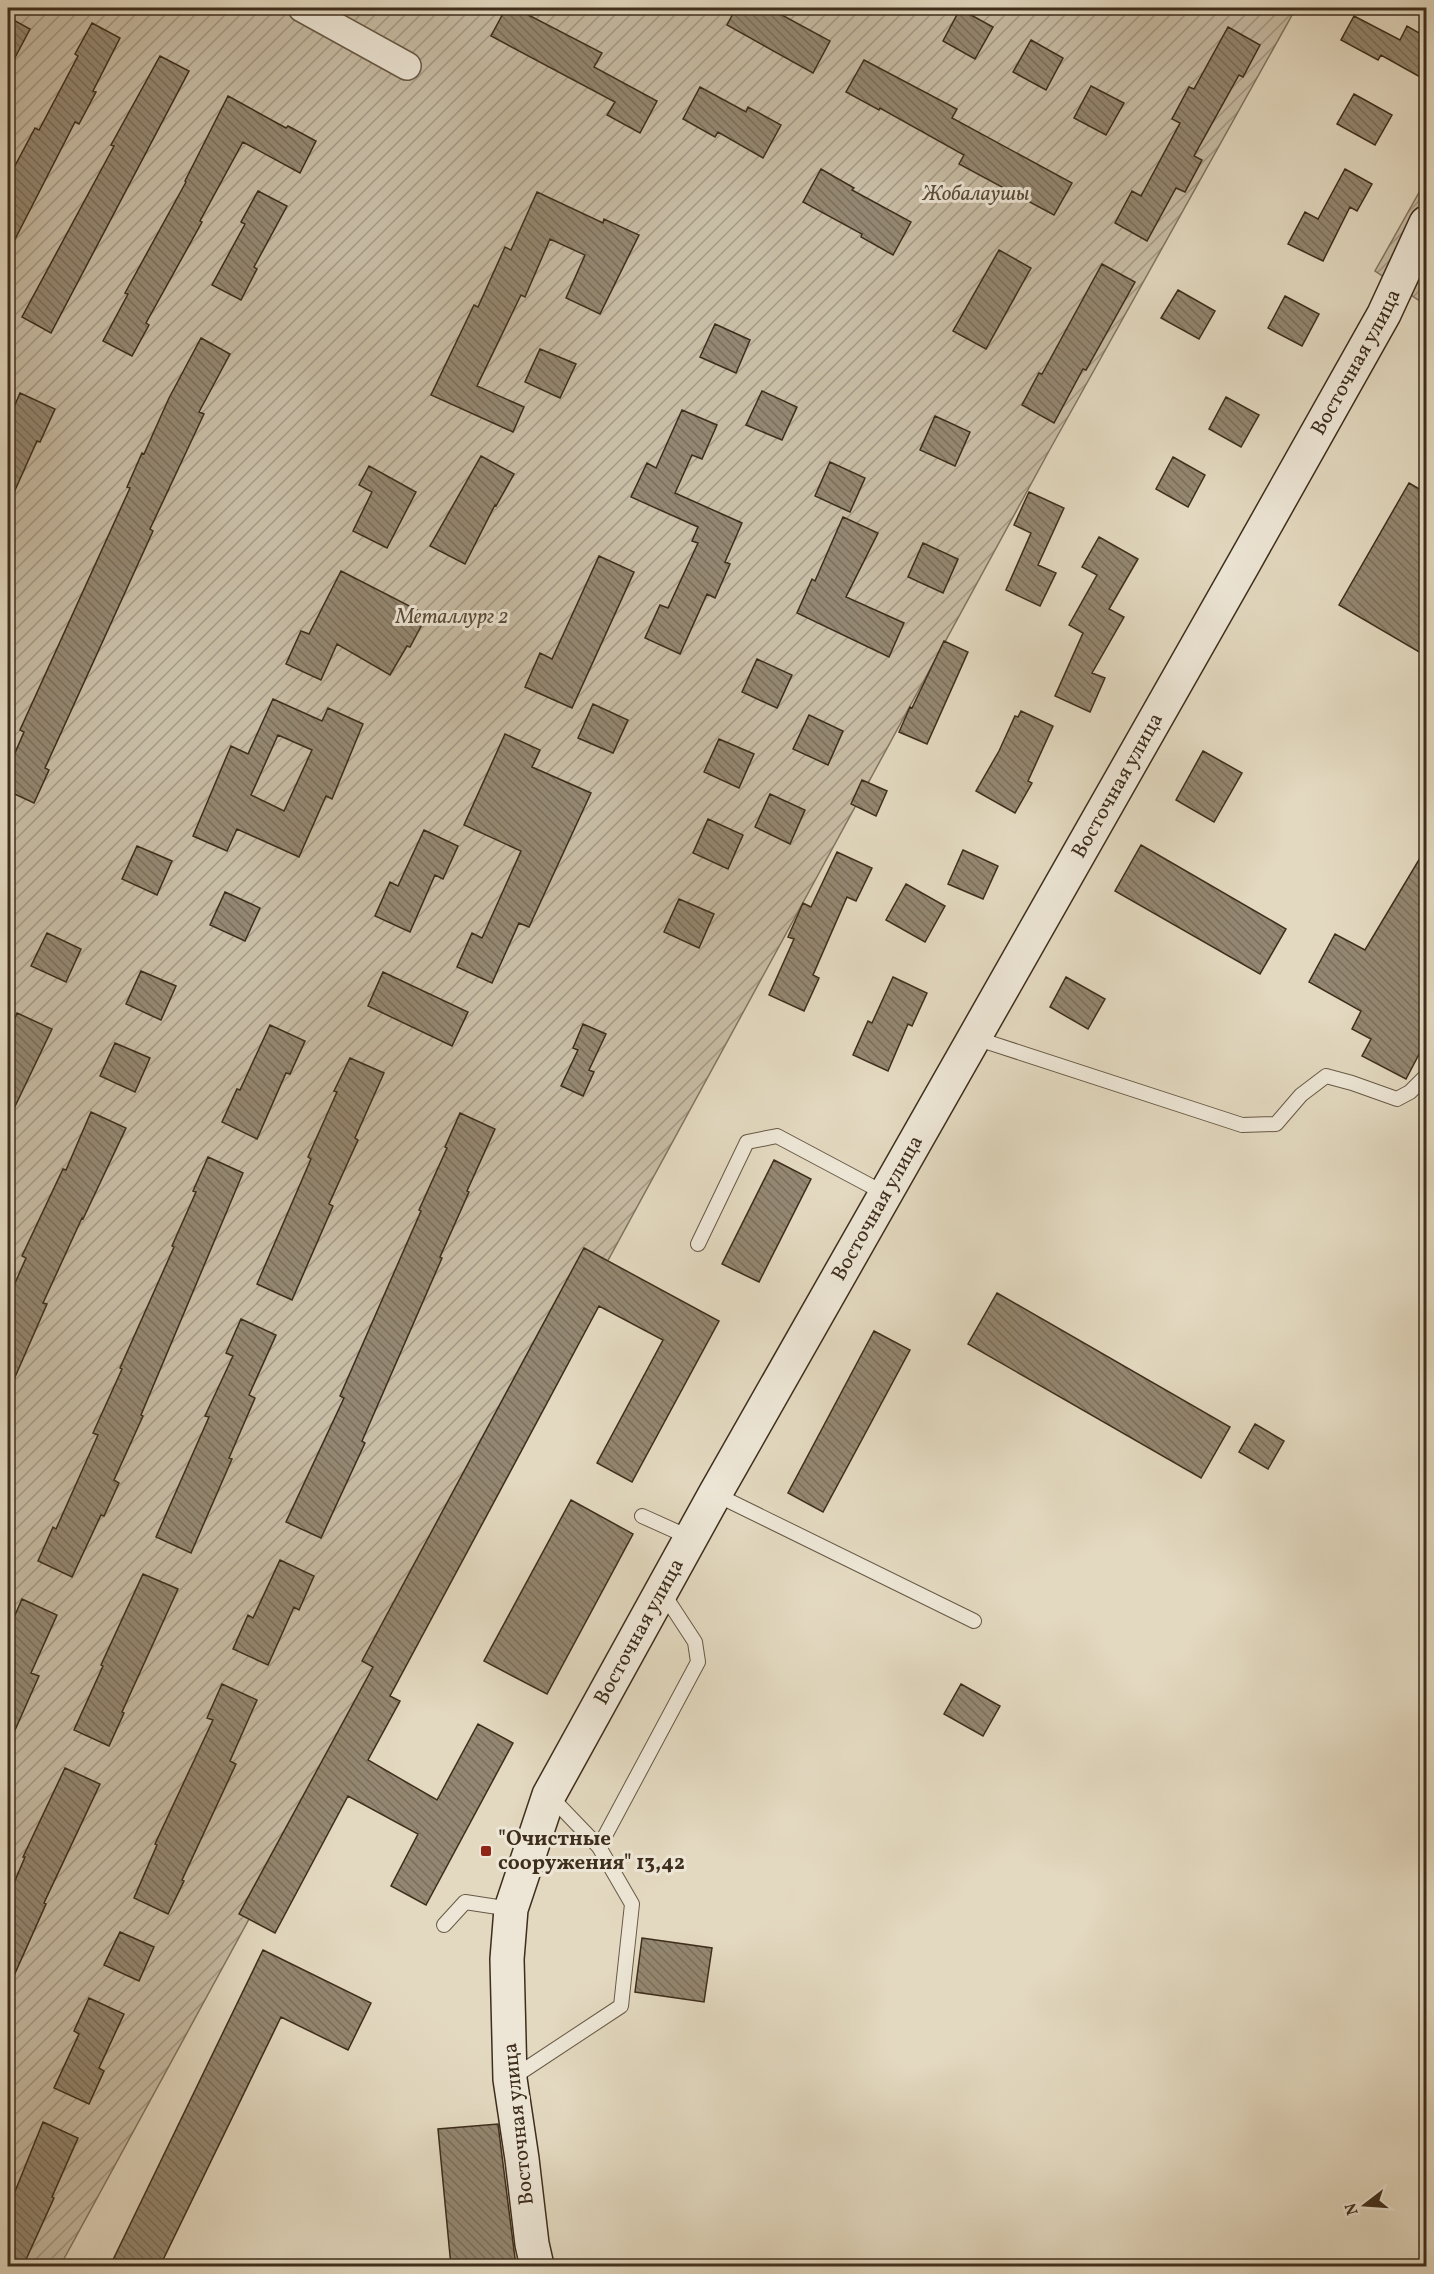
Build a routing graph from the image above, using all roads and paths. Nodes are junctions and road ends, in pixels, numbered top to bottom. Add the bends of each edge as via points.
1 (302, 8) edge
2 (407, 66) dead end
3 (1426, 223) edge
4 (975, 1038) junction
5 (1426, 1076) edge
6 (886, 1194) junction
7 (698, 1244) dead end
8 (714, 1494) junction
9 (642, 1516) dead end
10 (691, 1538) junction
11 (662, 1590) junction
12 (974, 1621) dead end
13 (549, 1795) junction
14 (599, 1847) junction
15 (510, 1909) junction
16 (444, 1925) dead end
17 (510, 2079) junction
18 (540, 2259) edge

1 - 2 street
3 - 4 main road, Восточная улица via 1384,314
4 - 5 lane via 1242,1125 1276,1124 1301,1095 1326,1076 1397,1099
4 - 6 main road, Восточная улица
6 - 7 lane via 777,1136 747,1142
6 - 8 main road, Восточная улица
8 - 10 main road, Восточная улица
8 - 12 lane
9 - 10 lane
10 - 11 main road, Восточная улица
11 - 13 main road, Восточная улица
11 - 14 lane via 695,1642 698,1662
13 - 14 lane
13 - 15 main road, Восточная улица
14 - 17 lane via 632,1904 621,2006
15 - 16 lane via 465,1902
15 - 17 main road, Восточная улица
17 - 18 main road, Восточная улица

